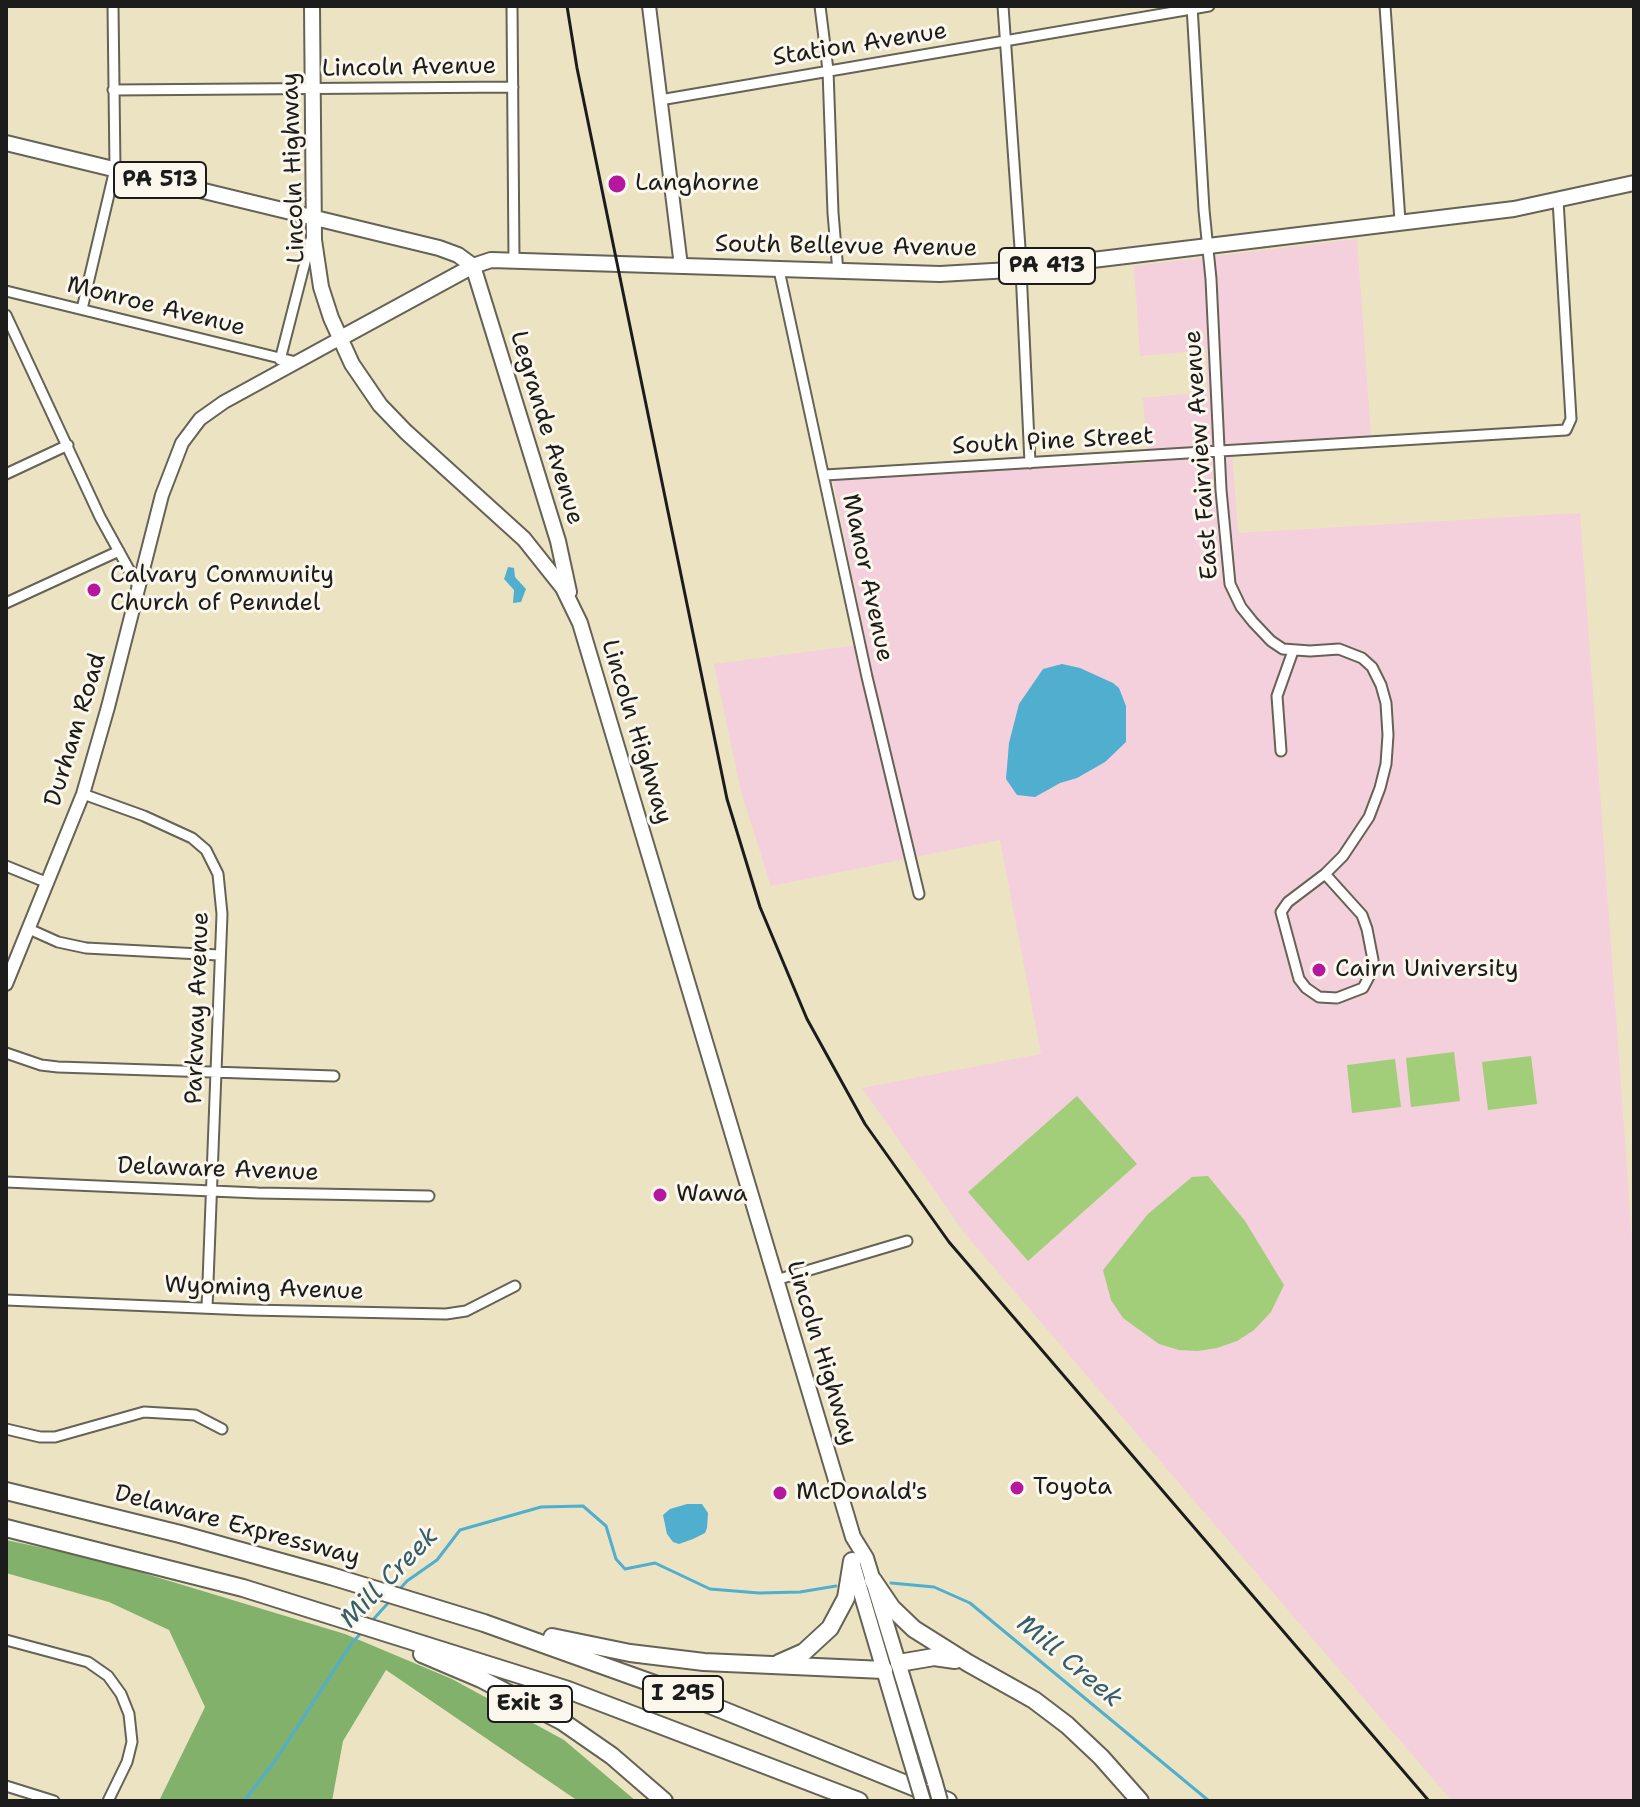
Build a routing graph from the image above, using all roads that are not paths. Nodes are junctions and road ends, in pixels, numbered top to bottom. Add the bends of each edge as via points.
1 (113, 6) edge
2 (312, 6) edge
3 (512, 6) edge
4 (649, 6) edge
5 (820, 6) edge
6 (1003, 6) edge
7 (1209, 6) edge
8 (1385, 6) edge
9 (1192, 8) edge
10 (1005, 41) junction
11 (828, 70) junction
12 (513, 87) junction
13 (313, 89) junction
14 (113, 90) junction
15 (660, 100) junction
16 (6, 143) edge
17 (115, 169) junction
18 (1634, 174) edge
19 (1634, 183) edge
20 (1558, 200) junction
21 (1456, 215) junction
22 (1400, 221) junction
23 (313, 223) junction
24 (1208, 246) junction
25 (514, 260) junction
26 (473, 266) junction
27 (681, 266) junction
28 (1021, 269) junction
29 (779, 270) junction
30 (838, 272) junction
31 (6, 291) edge
32 (82, 309) junction
33 (6, 315) edge
34 (339, 339) junction
35 (280, 358) junction
36 (296, 362) junction
37 (277, 373) junction
38 (68, 445) junction
39 (1220, 452) junction
40 (1030, 463) junction
41 (6, 474) edge
42 (825, 475) junction
43 (119, 551) junction
44 (138, 586) junction
45 (6, 603) edge
46 (572, 604) junction
47 (1293, 651) junction
48 (1281, 751) dead end
49 (83, 794) junction
50 (6, 866) edge
51 (1325, 874) junction
52 (48, 883) junction
53 (919, 894) dead end
54 (29, 929) junction
55 (219, 955) junction
56 (6, 984) edge
57 (6, 1053) edge
58 (215, 1073) junction
59 (334, 1076) dead end
60 (6, 1182) edge
61 (211, 1191) junction
62 (429, 1196) dead end
63 (907, 1241) dead end
64 (776, 1280) junction
65 (515, 1286) dead end
66 (6, 1300) edge
67 (207, 1308) junction
68 (6, 1429) edge
69 (222, 1429) dead end
70 (6, 1491) edge
71 (6, 1528) edge
72 (853, 1537) junction
73 (852, 1561) junction
74 (873, 1580) junction
75 (484, 1623) junction
76 (380, 1633) junction
77 (6, 1640) edge
78 (968, 1663) junction
79 (767, 1666) junction
80 (891, 1666) junction
81 (6, 1786) edge
82 (54, 1801) edge
83 (108, 1801) edge
84 (664, 1801) edge
85 (859, 1801) edge
86 (923, 1801) edge
87 (940, 1801) edge
88 (948, 1801) edge
89 (1140, 1801) edge

1 - 14 street
2 - 13 main road, Lincoln Highway
3 - 12 street
4 - 15 main road
5 - 11 street
6 - 10 street
7 - 9 street, Station Avenue
8 - 22 street
9 - 10 street, Station Avenue
9 - 24 street, East Fairview Avenue
10 - 11 street, Station Avenue
10 - 28 street
11 - 15 street, Station Avenue
11 - 30 street
12 - 13 street, Lincoln Avenue
12 - 25 street
13 - 14 street, Lincoln Avenue
13 - 23 main road, Lincoln Highway
14 - 17 street
15 - 27 main road
16 - 17 main road, PA 513
17 - 23 main road, PA 513
17 - 32 street
18 - 21 main road, South Bellevue Avenue / PA 413
19 - 20 main road, South Bellevue Avenue / PA 413
20 - 21 main road, South Bellevue Avenue / PA 413
20 - 39 street, South Pine Street via 1570,427
21 - 22 main road, South Bellevue Avenue / PA 413
22 - 24 main road, South Bellevue Avenue / PA 413
23 - 26 main road, PA 513 via 439,248
23 - 34 main road, Lincoln Highway via 321,287
23 - 35 street
24 - 28 main road, South Bellevue Avenue / PA 413
24 - 39 street, East Fairview Avenue
25 - 26 main road, South Bellevue Avenue / PA 413
25 - 27 main road, South Bellevue Avenue / PA 413
26 - 34 main road, Durham Road / PA 413
26 - 46 main road, Legrande Avenue via 558,541
27 - 29 main road, South Bellevue Avenue / PA 413
28 - 30 main road, South Bellevue Avenue / PA 413
28 - 40 street
29 - 30 main road, South Bellevue Avenue / PA 413
29 - 42 street, Manor Avenue
31 - 32 street, Monroe Avenue
32 - 35 street, Monroe Avenue
33 - 38 street
34 - 36 main road, Durham Road
34 - 46 main road, Lincoln Highway via 380,405 524,539
35 - 36 street, Monroe Avenue
35 - 37 street
36 - 37 main road, Durham Road
37 - 44 main road, Durham Road via 211,410 182,443
38 - 41 street
38 - 43 street
39 - 40 street, South Pine Street
39 - 47 street, East Fairview Avenue via 1230,584 1262,631
40 - 42 street, South Pine Street
42 - 53 street, Manor Avenue
43 - 44 street
43 - 45 street
44 - 49 main road, Durham Road
46 - 64 main road, Lincoln Highway
47 - 48 street via 1277,696
47 - 51 street via 1352,652 1372,667 1386,703 1386,764 1380,788 1360,833
49 - 52 main road, Durham Road
49 - 55 street, Parkway Avenue via 184,833 206,850 221,892
50 - 52 street
51 - 51 street via 1362,915 1372,971 1363,988 1323,998 1299,979 1282,908
52 - 54 main road, Durham Road
54 - 55 street via 86,948
54 - 56 main road, Durham Road
55 - 58 street, Parkway Avenue
57 - 58 street via 58,1067
58 - 59 street
58 - 61 street, Parkway Avenue
60 - 61 street, Delaware Avenue
61 - 62 street, Delaware Avenue
61 - 67 street, Parkway Avenue
63 - 64 street
64 - 72 main road, Lincoln Highway
65 - 67 street, Wyoming Avenue via 456,1313
66 - 67 street, Wyoming Avenue
68 - 69 street via 55,1437 144,1412 195,1415
70 - 75 highway, Delaware Expressway / I 295 via 166,1530
71 - 76 highway, Exit 3 via 243,1588
72 - 73 main road
72 - 74 main road
73 - 79 highway via 846,1598 830,1628 804,1652
73 - 80 main road
74 - 78 highway via 902,1619
74 - 80 main road
75 - 79 highway via 630,1653
75 - 88 highway, Delaware Expressway / I 295 via 701,1701
76 - 84 highway, Exit 3 via 536,1707 612,1756
76 - 85 highway, I 295 via 568,1690
77 - 83 street via 88,1662 121,1694 132,1742
78 - 80 highway via 934,1657
78 - 89 highway via 1051,1711
79 - 80 highway
80 - 86 main road, bridge
80 - 87 main road, bridge
81 - 82 street

